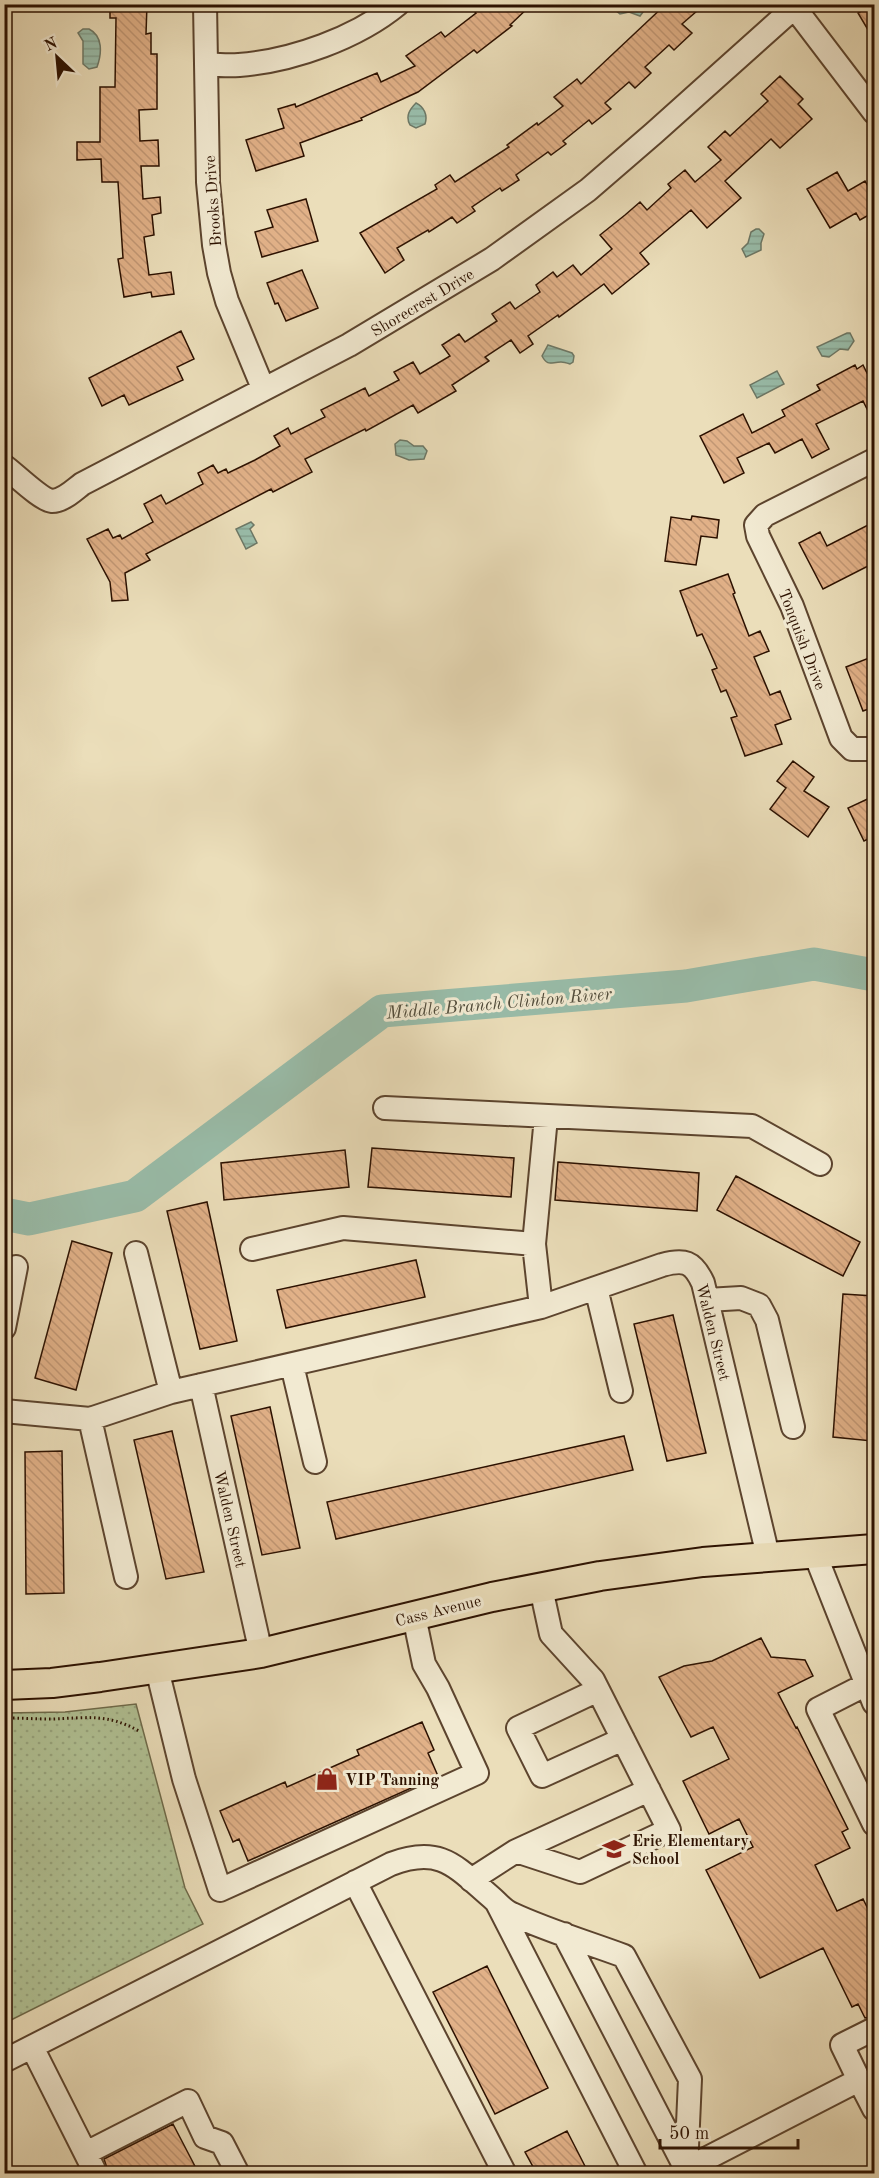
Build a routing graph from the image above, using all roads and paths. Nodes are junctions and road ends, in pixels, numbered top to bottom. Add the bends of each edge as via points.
1 (205, 4) edge
2 (398, 4) edge
3 (796, 6) edge
4 (206, 64) junction
5 (874, 112) edge
6 (263, 388) junction
7 (874, 460) edge
8 (4, 466) edge
9 (872, 748) edge
10 (385, 1108) dead end
11 (546, 1117) junction
12 (820, 1164) dead end
13 (534, 1244) junction
14 (252, 1249) dead end
15 (136, 1253) dead end
16 (16, 1267) dead end
17 (596, 1288) junction
18 (707, 1300) junction
19 (541, 1307) junction
20 (4, 1328) edge
21 (292, 1365) junction
22 (201, 1385) junction
23 (621, 1391) dead end
24 (171, 1392) junction
25 (4, 1411) edge
26 (90, 1419) junction
27 (793, 1427) dead end
28 (315, 1462) dead end
29 (874, 1549) edge
30 (815, 1554) junction
31 (768, 1556) junction
32 (126, 1577) dead end
33 (540, 1588) junction
34 (414, 1616) junction
35 (261, 1653) junction
36 (157, 1669) junction
37 (870, 1681) edge
38 (4, 1685) edge
39 (598, 1690) junction
40 (4, 1718) edge
41 (140, 1731) dead end
42 (623, 1739) junction
43 (649, 1790) junction
44 (874, 1824) edge
45 (516, 1851) junction
46 (471, 1880) junction
47 (355, 1882) junction
48 (496, 1902) junction
49 (564, 1934) junction
50 (874, 2029) edge
51 (32, 2047) junction
52 (4, 2061) edge
53 (869, 2096) edge
54 (86, 2153) junction
55 (686, 2169) junction
56 (96, 2174) edge
57 (238, 2174) edge
58 (505, 2174) edge
59 (636, 2174) edge

1 - 4 street, Brooks Drive
2 - 4 street via 349,35 276,60 238,66
3 - 5 street
3 - 6 street, Shorecrest Drive via 588,190 492,259 349,345
4 - 6 street, Brooks Drive via 208,182 219,273
6 - 8 street, Shorecrest Drive via 54,501 45,499
7 - 9 street, Tonquish Drive via 765,515 756,525 792,606 841,738 852,749
10 - 11 street
11 - 12 street via 752,1126
11 - 13 street
13 - 14 street via 343,1228
13 - 19 street
15 - 24 street
16 - 20 street
17 - 18 street, Walden Street via 662,1265 687,1263 697,1270
17 - 19 street, Walden Street
17 - 23 street
18 - 27 street via 741,1298 759,1305 767,1320
18 - 31 street, Walden Street
19 - 21 street, Walden Street
21 - 22 street, Walden Street
21 - 28 street
22 - 24 street, Walden Street
22 - 35 street, Walden Street
24 - 26 street, Walden Street
25 - 26 street, Walden Street
26 - 32 street
29 - 30 main road, Cass Avenue
30 - 31 main road, Cass Avenue
30 - 37 street
31 - 33 main road, Cass Avenue via 646,1569
33 - 34 main road, Cass Avenue
33 - 39 street via 551,1634
34 - 35 main road, Cass Avenue
34 - 36 street via 424,1664 477,1773 220,1890 184,1779
35 - 36 main road, Cass Avenue
36 - 38 main road, Cass Avenue via 52,1683
37 - 44 street via 818,1709
39 - 42 street
39 - 42 street via 518,1728 542,1776
40 - 41 path via 108,1718
42 - 43 street
43 - 45 street
43 - 45 street via 669,1830 579,1872
45 - 46 street
46 - 47 street via 446,1861 422,1857 405,1858
46 - 48 street
47 - 51 street
47 - 58 street
48 - 49 street via 510,1914
48 - 59 street
49 - 55 street
49 - 55 street via 624,1956 690,2079
50 - 53 street via 842,2045
51 - 52 street
51 - 54 street
53 - 55 street
54 - 56 street
54 - 57 street via 188,2101 205,2137 222,2143

